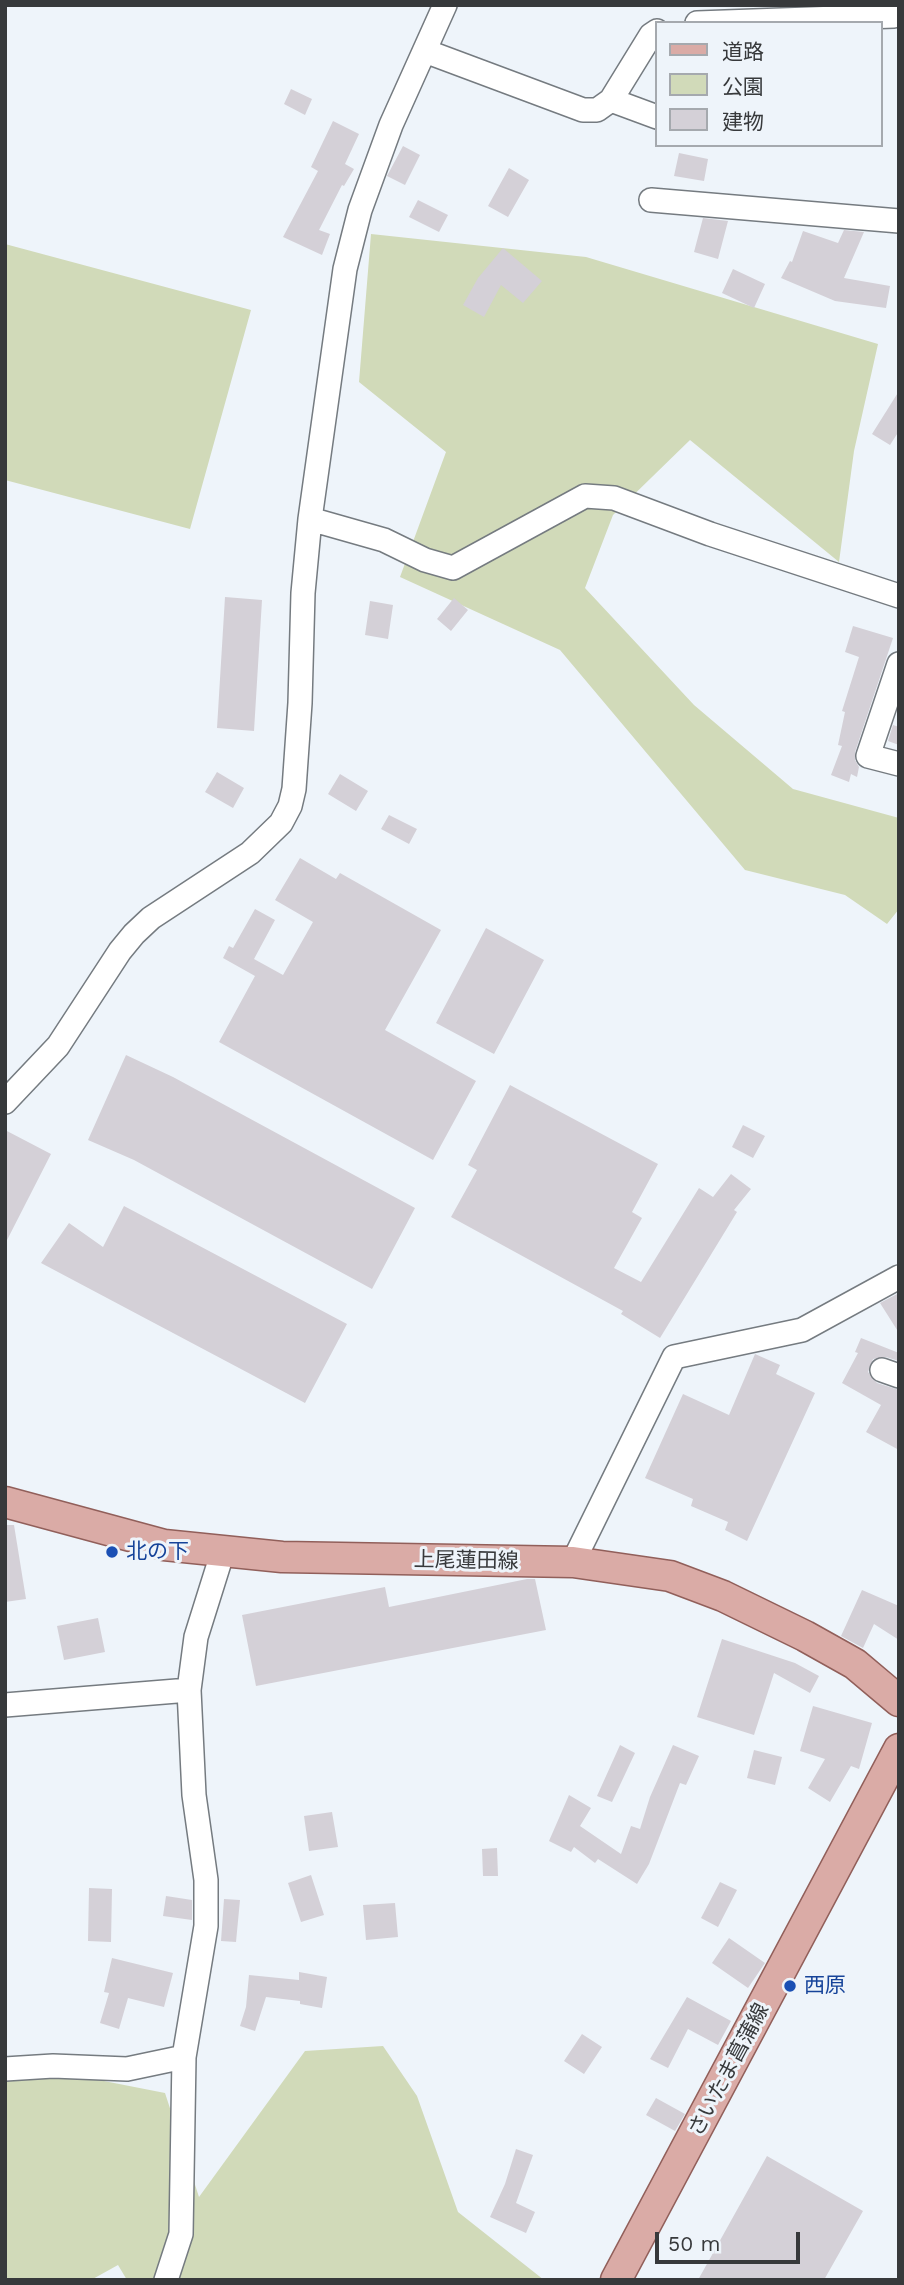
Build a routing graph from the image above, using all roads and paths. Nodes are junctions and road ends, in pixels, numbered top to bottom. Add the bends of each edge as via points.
1 (445, 5) edge
2 (899, 10) edge
3 (774, 21) edge
4 (656, 32) edge
5 (425, 51) junction
6 (611, 100) junction
7 (656, 117) edge
8 (651, 200) dead end
9 (899, 221) edge
10 (310, 519) junction
11 (899, 596) edge
12 (899, 664) edge
13 (899, 764) edge
14 (5, 1102) edge
15 (899, 1277) edge
16 (5, 1502) edge
17 (223, 1551) junction
18 (573, 1562) junction
19 (189, 1690) junction
20 (899, 1701) edge
21 (5, 1705) edge
22 (899, 1749) edge
23 (184, 2057) junction
24 (5, 2069) edge
25 (166, 2280) edge
26 (616, 2280) edge

1 - 5 street
2 - 3 street via 894,16
4 - 6 street
5 - 6 street via 583,110 597,110
5 - 10 street via 391,125 360,210 345,269
6 - 7 street
8 - 9 street
10 - 11 street via 384,540 453,568 585,496 614,498
10 - 14 street via 294,789 286,813 250,853 134,934 58,1046
12 - 13 street via 868,756
15 - 18 street via 802,1330 674,1357
16 - 17 main road, 上尾蓮田線 via 164,1545
17 - 18 main road, 上尾蓮田線 via 282,1557
17 - 19 street via 196,1637
18 - 20 main road, 上尾蓮田線 via 670,1576 723,1596 855,1664
19 - 21 street
19 - 23 street via 206,1926
22 - 26 main road, さいたま菖蒲線
23 - 24 street via 127,2069
23 - 25 street via 181,2234

